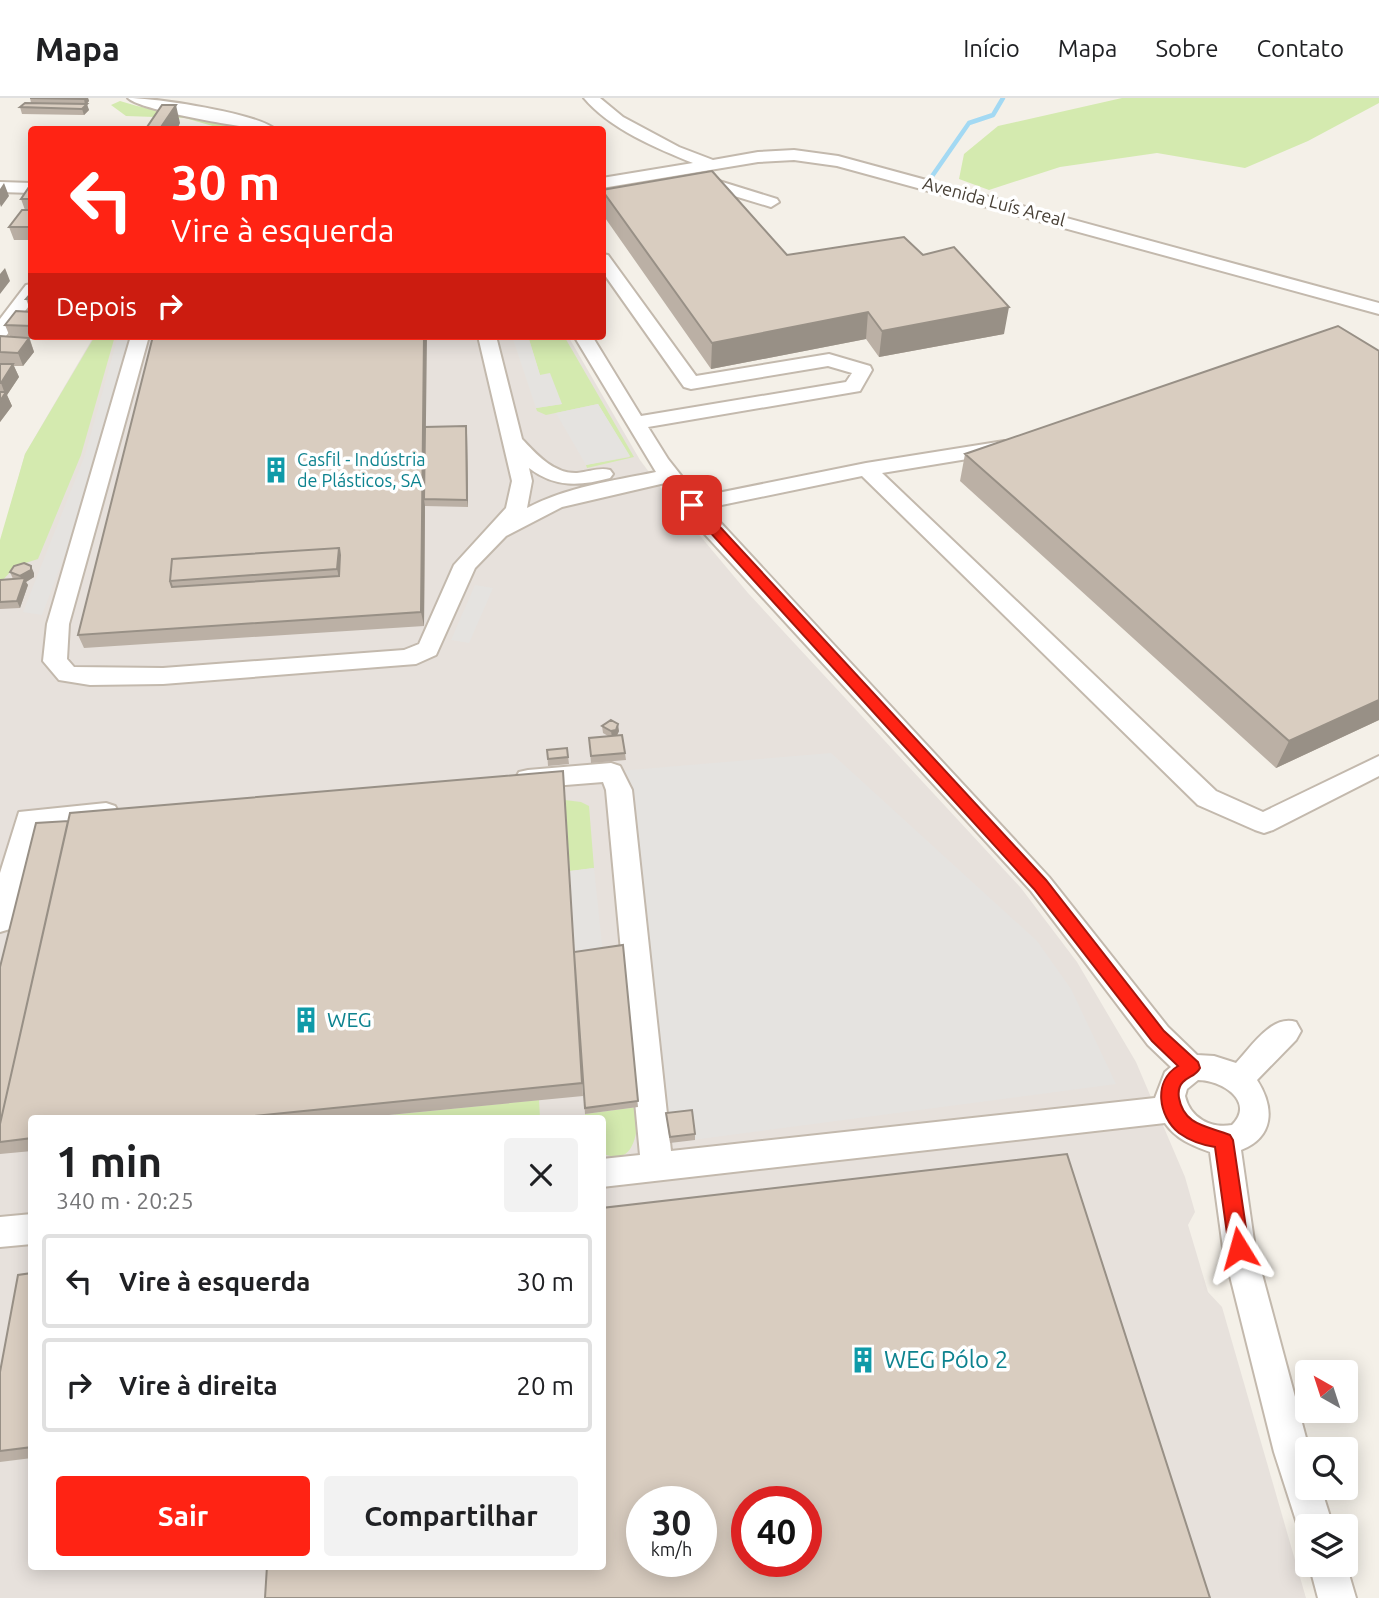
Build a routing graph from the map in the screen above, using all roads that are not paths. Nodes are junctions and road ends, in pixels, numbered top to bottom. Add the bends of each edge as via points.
1 (135, 98) edge
2 (591, 98) edge
3 (257, 126) edge
4 (714, 166) junction
5 (606, 182) edge
6 (0, 187) edge
7 (28, 188) edge
8 (680, 194) edge
9 (972, 196) joint
10 (771, 202) dead end
11 (606, 265) edge
12 (28, 294) edge
13 (1379, 309) edge
14 (0, 332) edge
15 (139, 340) edge
16 (488, 340) edge
17 (585, 340) edge
18 (635, 423) junction
19 (1021, 442) edge
20 (515, 443) junction
21 (664, 469) junction
22 (866, 469) junction
23 (692, 505) junction
24 (497, 532) junction
25 (1379, 765) edge
26 (501, 781) edge
27 (125, 811) edge
28 (0, 921) edge
29 (1286, 1031) dead end
30 (1191, 1068) junction
31 (1237, 1080) junction
32 (1172, 1109) junction
33 (1224, 1140) junction
34 (657, 1167) junction
35 (606, 1172) edge
36 (28, 1229) edge
37 (0, 1232) edge
38 (1311, 1514) edge
39 (1331, 1577) edge
40 (1337, 1598) edge

1 - 3 street
2 - 4 street via 618,120
4 - 5 street, Avenida Luís Areal
4 - 9 street, Avenida Luís Areal via 794,155 838,161
6 - 7 street
8 - 10 street via 719,186
9 - 13 street, Avenida Luís Areal
11 - 18 street via 691,383 829,360 863,370 853,387
12 - 14 street
15 - 24 street via 58,624 55,661 66,674 163,676 408,658 428,649 465,565
16 - 20 street
17 - 18 street
18 - 21 street
19 - 22 street
20 - 21 street via 563,478
20 - 24 street via 522,481 516,509
21 - 23 street
21 - 24 street via 555,502
22 - 23 street
22 - 25 street via 1207,798 1264,823
23 - 30 street via 1040,884 1158,1036
26 - 34 street via 611,772 615,777
27 - 28 street via 28,819
29 - 31 street
30 - 31 street via 1211,1067
30 - 32 street via 1176,1077 1169,1091
31 - 33 street via 1255,1105 1254,1123 1242,1135
32 - 33 street via 1184,1125 1203,1137
32 - 34 street
33 - 38 street via 1239,1248
34 - 35 street
36 - 37 street
39 - 40 street

